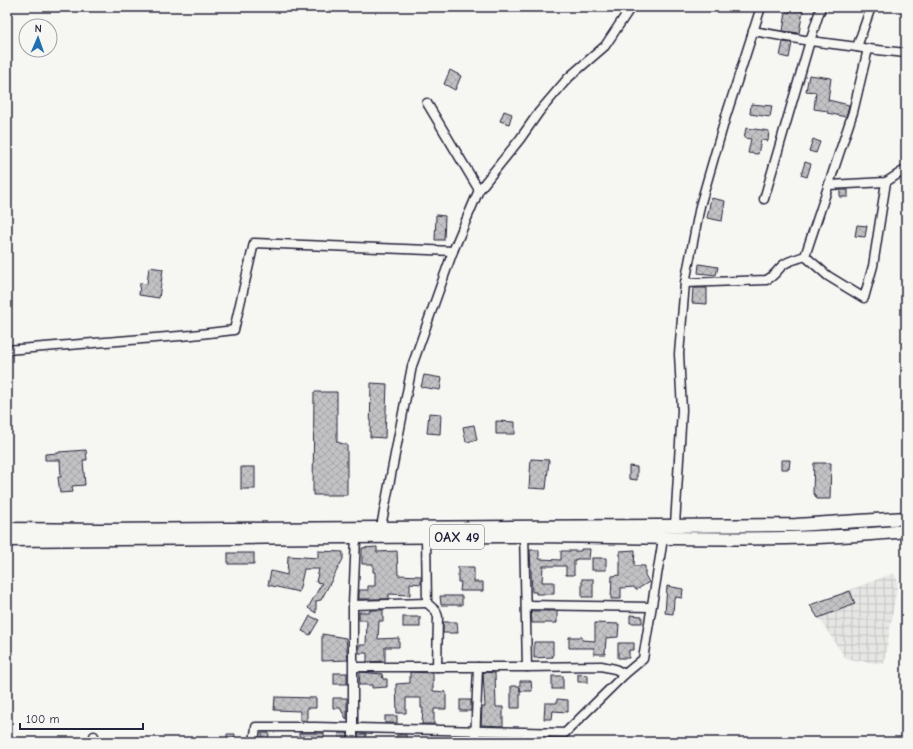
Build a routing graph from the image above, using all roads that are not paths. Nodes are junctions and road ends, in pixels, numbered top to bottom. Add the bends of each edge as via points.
1 (631, 7) edge
2 (761, 7) edge
3 (821, 7) edge
4 (871, 7) edge
5 (753, 31) junction
6 (810, 41) junction
7 (857, 47) junction
8 (868, 49) junction
9 (906, 53) edge
10 (427, 103) dead end
11 (906, 169) edge
12 (886, 182) junction
13 (829, 186) junction
14 (479, 190) junction
15 (764, 199) dead end
16 (453, 251) junction
17 (805, 256) junction
18 (685, 283) junction
19 (7, 350) edge
20 (906, 518) edge
21 (675, 525) junction
22 (746, 525) junction
23 (796, 525) junction
24 (380, 527) junction
25 (7, 529) edge
26 (524, 531) junction
27 (906, 531) edge
28 (358, 532) junction
29 (426, 537) junction
30 (663, 539) junction
31 (746, 539) junction
32 (796, 539) junction
33 (7, 540) edge
34 (427, 604) junction
35 (354, 605) junction
36 (526, 605) junction
37 (651, 606) junction
38 (354, 667) junction
39 (478, 667) junction
40 (527, 667) junction
41 (437, 668) junction
42 (625, 674) junction
43 (353, 728) junction
44 (476, 730) junction
45 (254, 742) edge
46 (353, 742) edge
47 (475, 742) edge

1 - 14 street via 605,46 568,78
2 - 5 street
3 - 6 street
4 - 7 street
5 - 6 street
5 - 18 street via 700,206
6 - 7 street
6 - 15 street
7 - 8 street
8 - 9 street
8 - 13 street via 853,112
10 - 14 street
11 - 12 street
12 - 13 street
12 - 17 street via 874,266 864,298 828,276
13 - 17 street
14 - 16 street
16 - 19 street via 254,243 234,330
16 - 24 street via 412,366
17 - 18 street via 787,262 766,280
18 - 21 street via 679,354 682,410
20 - 23 main road, OAX 49
21 - 22 main road, OAX 49
21 - 26 main road, OAX 49
22 - 23 main road, OAX 49
22 - 31 main road
23 - 32 main road
24 - 26 main road, OAX 49
24 - 28 main road, OAX 49
25 - 28 main road, OAX 49
26 - 29 main road, OAX 49
26 - 30 main road, OAX 49
26 - 36 street
27 - 32 main road, OAX 49
28 - 29 main road, OAX 49
28 - 33 main road, OAX 49
28 - 35 street
29 - 34 street
30 - 31 main road, OAX 49
30 - 37 street
31 - 32 main road, OAX 49
34 - 35 street
34 - 41 street via 438,616
35 - 38 street
36 - 37 street
36 - 40 street
37 - 42 street via 643,659
38 - 41 street
38 - 43 street
39 - 40 street
39 - 41 street
39 - 44 street
40 - 42 street via 601,666
42 - 44 street via 565,733
43 - 44 street
43 - 45 street via 256,727
43 - 46 street
44 - 47 street

